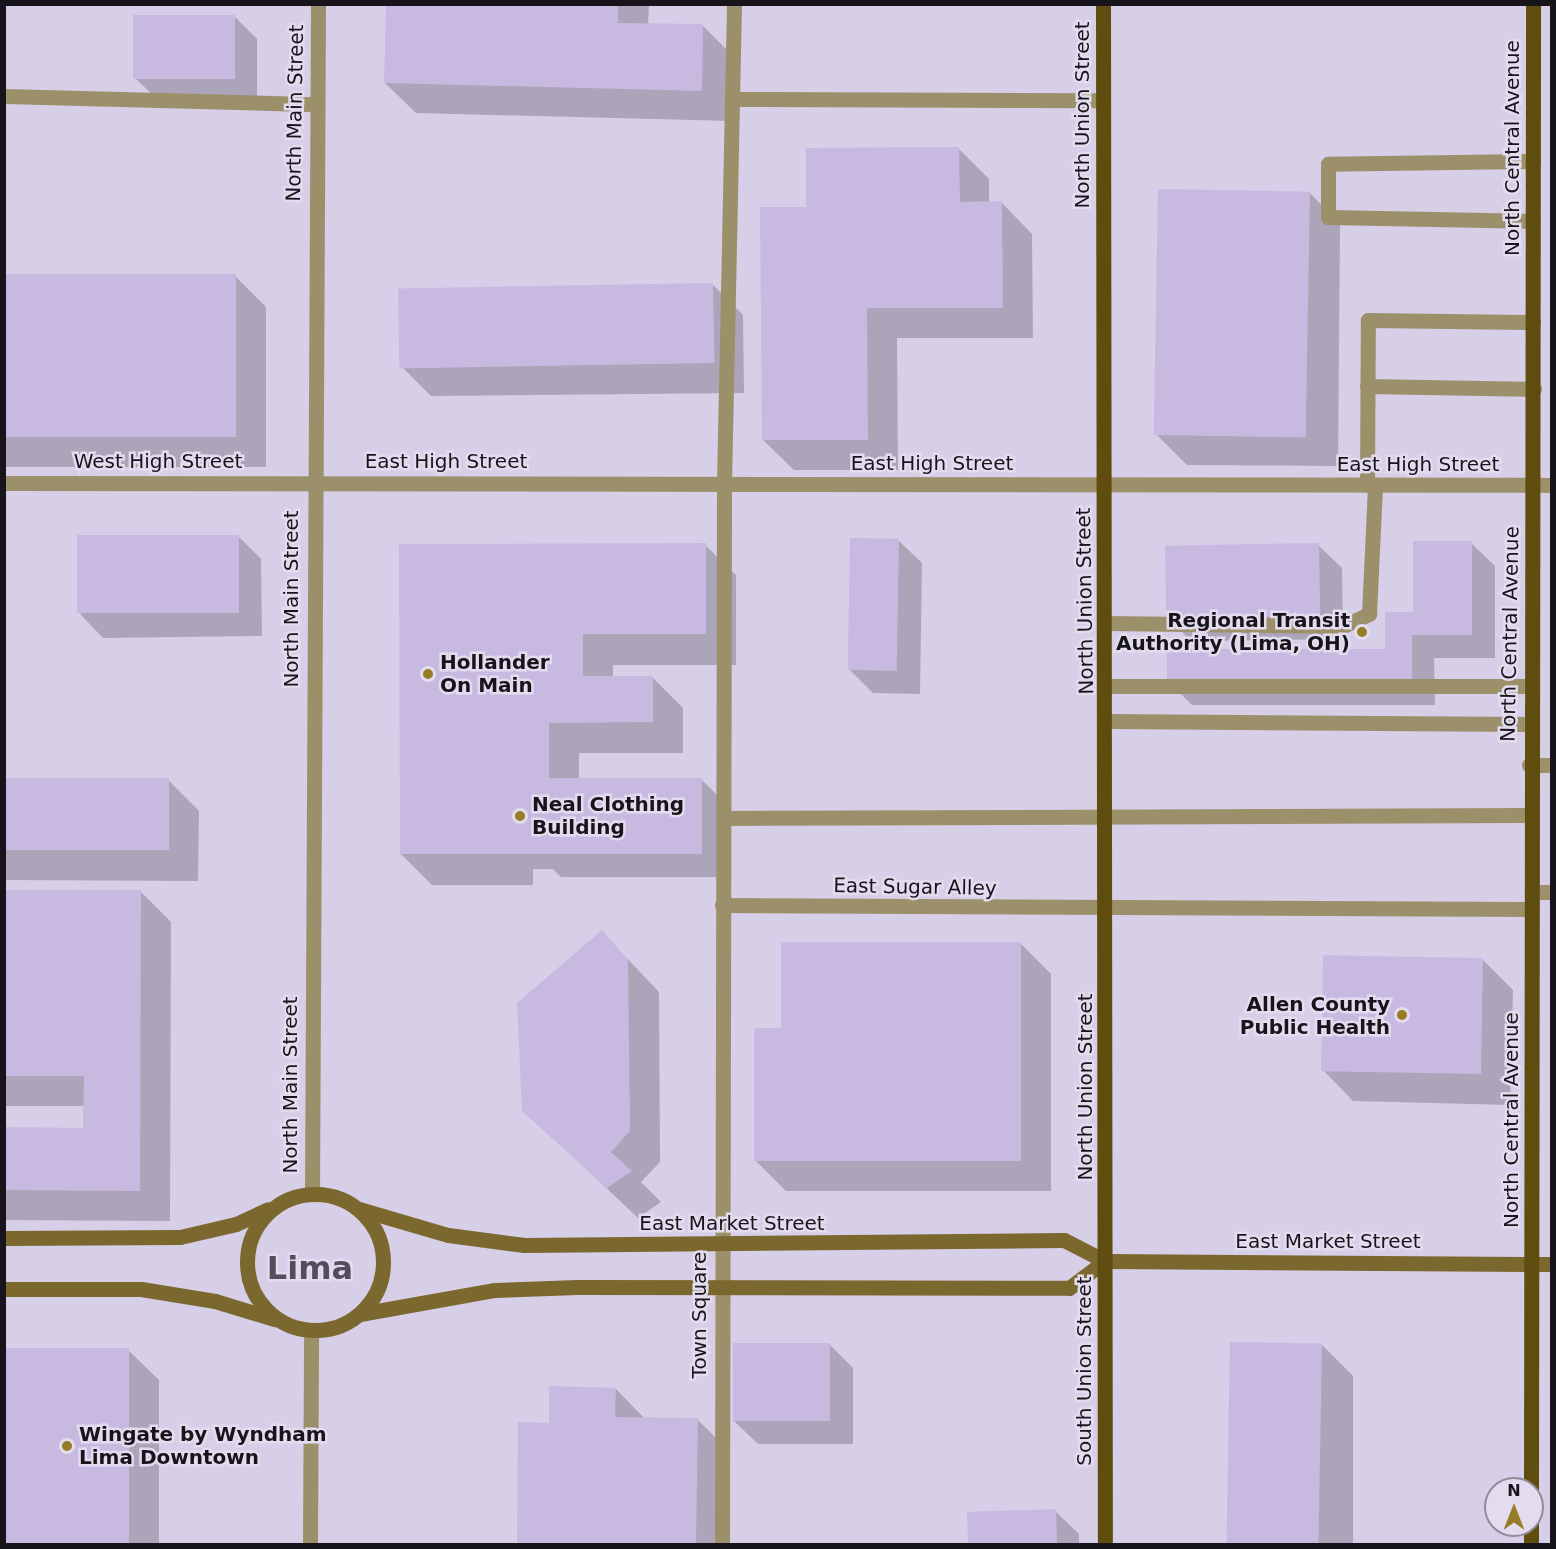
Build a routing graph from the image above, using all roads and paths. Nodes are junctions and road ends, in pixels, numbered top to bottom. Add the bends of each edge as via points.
1 (318, 4) edge
2 (734, 4) edge
3 (1103, 4) edge
4 (1533, 4) edge
5 (4, 96) edge
6 (735, 99) junction
7 (1103, 100) junction
8 (316, 104) junction
9 (1533, 161) junction
10 (1533, 221) junction
11 (1533, 322) junction
12 (1367, 386) junction
13 (1534, 389) junction
14 (312, 481) junction
15 (4, 483) edge
16 (724, 483) junction
17 (1105, 485) junction
18 (1371, 485) junction
19 (1533, 485) junction
20 (1551, 485) edge
21 (1107, 623) junction
22 (1532, 686) junction
23 (1108, 687) junction
24 (1108, 721) junction
25 (1528, 724) junction
26 (1529, 765) junction
27 (1551, 765) edge
28 (1532, 815) junction
29 (724, 818) junction
30 (1107, 820) junction
31 (1532, 892) junction
32 (1551, 892) edge
33 (722, 905) junction
34 (1532, 909) junction
35 (1107, 911) junction
36 (312, 1194) junction
37 (1105, 1197) joint
38 (279, 1204) junction
39 (358, 1209) junction
40 (4, 1238) edge
41 (720, 1245) junction
42 (1105, 1261) junction
43 (1532, 1264) junction
44 (1551, 1264) edge
45 (719, 1286) junction
46 (4, 1289) edge
47 (360, 1314) junction
48 (279, 1321) junction
49 (311, 1331) junction
50 (1531, 1477) edge
51 (310, 1545) edge
52 (722, 1545) edge
53 (1105, 1545) edge

1 - 8 street, North Main Street
2 - 6 street, Town Square
3 - 7 main road, North Union Street
4 - 9 main road, North Central Avenue
5 - 8 street
6 - 7 street
6 - 16 street, Town Square
7 - 17 main road, North Union Street
8 - 14 street, North Main Street
9 - 10 main road, North Central Avenue
9 - 10 street via 1328,164 1328,217
10 - 11 main road, North Central Avenue
11 - 12 street via 1368,320
11 - 13 main road, North Central Avenue
12 - 13 street
12 - 18 street
13 - 19 main road, North Central Avenue
14 - 15 street, West High Street
14 - 16 street, East High Street
14 - 36 street, North Main Street
16 - 17 street, East High Street
16 - 29 street, Town Square
17 - 18 street, East High Street
17 - 21 main road, North Union Street
18 - 19 street, East High Street
18 - 21 street via 1369,615 1343,626
19 - 20 street, East High Street
19 - 22 main road, North Central Avenue
21 - 23 main road, North Union Street
22 - 23 street
22 - 25 main road, North Central Avenue
23 - 24 main road, North Union Street
24 - 25 street
24 - 30 main road, North Union Street
25 - 26 main road, North Central Avenue
26 - 27 street
26 - 28 main road, North Central Avenue
28 - 30 street
28 - 31 main road, North Central Avenue
29 - 30 street
29 - 33 street, Town Square
30 - 35 main road, North Union Street
31 - 32 street
31 - 34 main road, North Central Avenue
33 - 35 street, East Sugar Alley
33 - 41 street, Town Square
34 - 35 street, East Sugar Alley
34 - 43 main road, North Central Avenue
35 - 37 main road, North Union Street
36 - 38 street
36 - 39 street
37 - 42 main road, South Union Street
38 - 40 street via 236,1224 180,1237
38 - 48 street via 250,1240 246,1263 250,1286
39 - 41 street, East Market Street via 448,1235 524,1245
39 - 47 street via 382,1249 383,1273
41 - 42 street, East Market Street via 1064,1240
41 - 45 street, Town Square
42 - 43 street, East Market Street
42 - 45 street via 1069,1288
42 - 53 main road, South Union Street
43 - 44 street, East Market Street
43 - 50 main road, North Central Avenue
45 - 47 street via 495,1290
45 - 52 street, Town Square
46 - 48 street via 141,1289 215,1301
47 - 49 street via 346,1324
48 - 49 street
49 - 51 street

